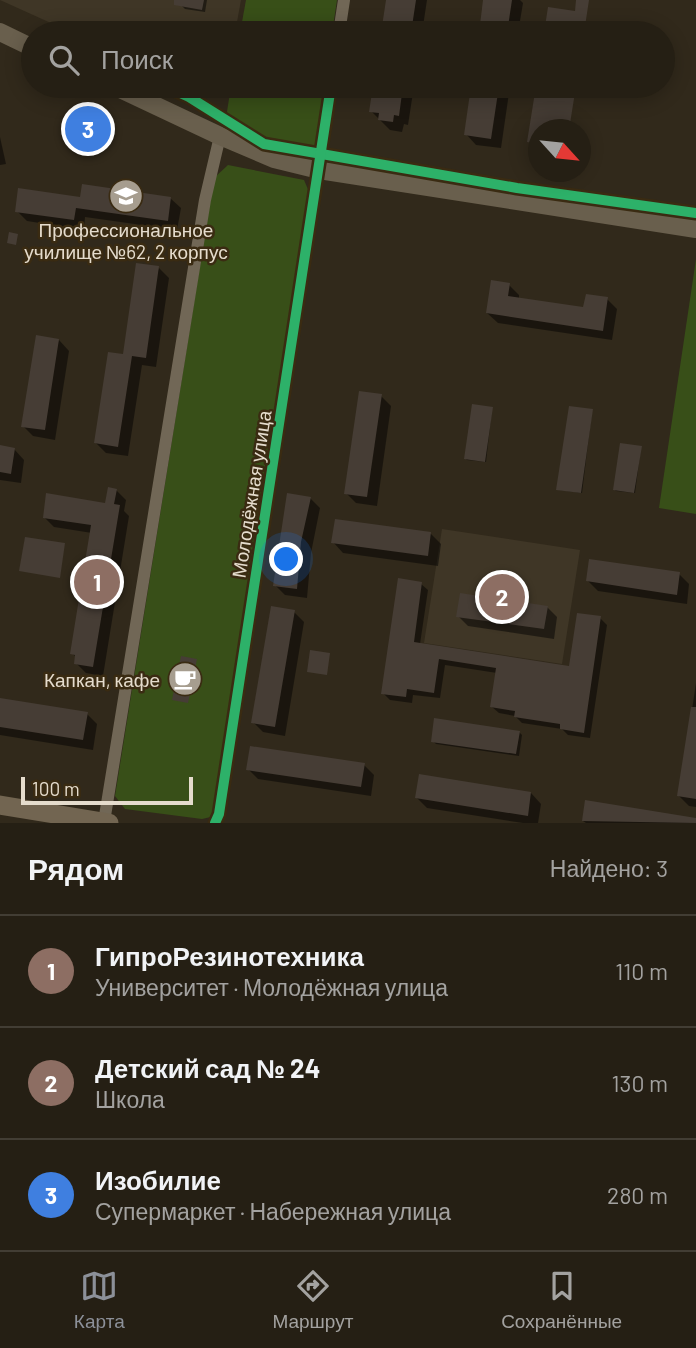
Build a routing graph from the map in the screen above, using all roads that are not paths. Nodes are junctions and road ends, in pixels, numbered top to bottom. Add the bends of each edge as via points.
1 (344, 0) edge
2 (341, 21) edge
3 (0, 32) edge
4 (21, 42) edge
5 (139, 98) edge
6 (329, 98) edge
7 (220, 136) junction
8 (319, 170) junction
9 (696, 229) edge
10 (0, 805) edge
11 (63, 819) edge
12 (107, 823) edge
13 (215, 823) edge

1 - 2 street
3 - 4 street
5 - 7 street
6 - 8 street, Молодёжная улица
7 - 8 street via 274,159
7 - 12 street via 203,213
8 - 9 street
8 - 13 street, Молодёжная улица
10 - 11 main road
11 - 12 main road

